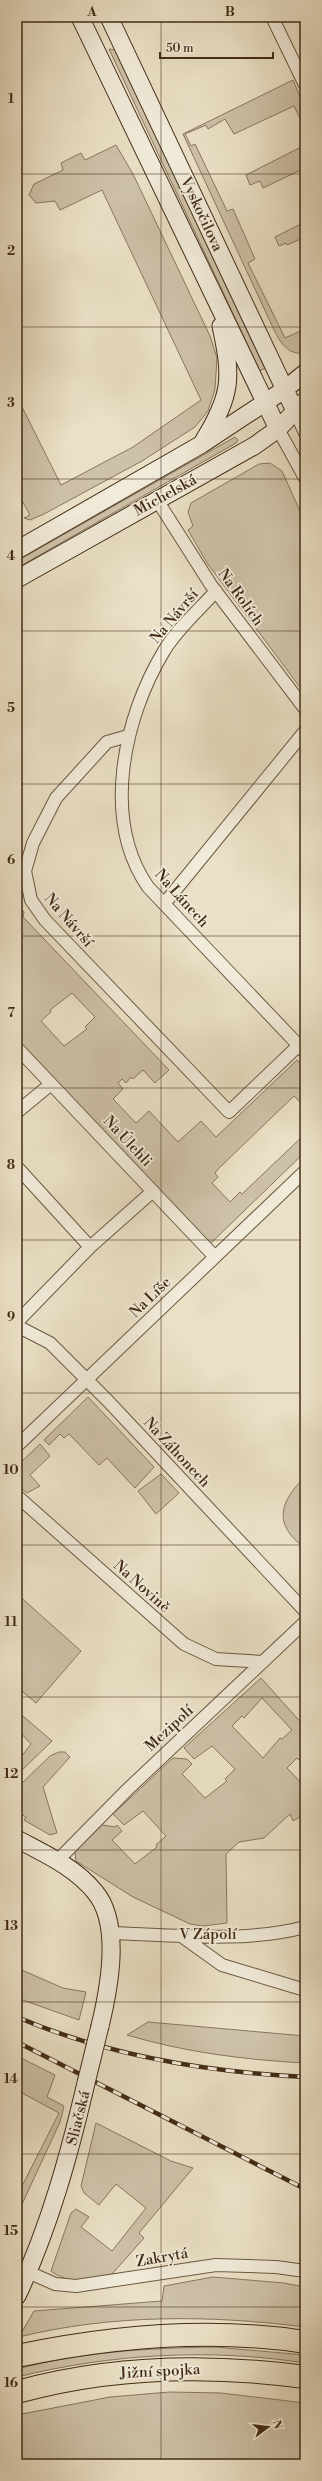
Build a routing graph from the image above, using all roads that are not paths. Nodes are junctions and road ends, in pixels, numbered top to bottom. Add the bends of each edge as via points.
1 (80, 17) edge
2 (109, 17) edge
3 (272, 17) edge
4 (305, 85) edge
5 (215, 299) junction
6 (305, 373) edge
7 (284, 390) junction
8 (264, 402) junction
9 (300, 406) edge
10 (278, 429) junction
11 (305, 432) edge
12 (202, 444) junction
13 (305, 478) edge
14 (157, 500) junction
15 (17, 550) edge
16 (17, 579) edge
17 (216, 591) junction
18 (305, 709) edge
19 (305, 731) edge
20 (128, 736) junction
21 (164, 904) junction
22 (17, 1048) edge
23 (302, 1048) edge
24 (51, 1084) junction
25 (17, 1112) edge
26 (229, 1112) joint
27 (17, 1167) edge
28 (305, 1171) edge
29 (153, 1191) junction
30 (90, 1247) junction
31 (215, 1257) junction
32 (17, 1322) edge
33 (17, 1326) edge
34 (86, 1380) junction
35 (17, 1446) edge
36 (17, 1496) edge
37 (305, 1611) edge
38 (305, 1622) edge
39 (263, 1662) junction
40 (17, 1839) edge
41 (58, 1860) junction
42 (305, 1927) edge
43 (110, 1933) junction
44 (180, 1934) junction
45 (305, 1990) edge
46 (305, 2271) edge
47 (28, 2272) junction
48 (17, 2296) edge
49 (305, 2342) edge
50 (17, 2356) edge
51 (305, 2377) edge
52 (17, 2392) edge

1 - 5 main road, Vyskočilova
2 - 7 main road, Vyskočilova
3 - 4 street
5 - 8 main road, Vyskočilova
5 - 12 main road, Vyskočilova via 229,370 228,388 214,425
6 - 7 main road, Michelská
7 - 8 main road, Michelská
7 - 9 main road, Vyskočilova
8 - 10 main road
8 - 12 main road, Michelská
9 - 10 main road, Michelská
9 - 11 street
10 - 13 street
10 - 14 main road, Michelská via 254,446
12 - 15 main road, Michelská
14 - 16 main road, Michelská
14 - 17 street, Na Rolích
17 - 18 street, Na Rolích
17 - 20 street, Na Návrší via 164,650 137,703
19 - 21 street
20 - 21 street, Na Lánech via 122,791 125,827 138,870 148,887
20 - 26 street, Na Návrší via 107,742 56,798 33,843 25,871 31,900 45,920
21 - 23 street, Na Lánech
22 - 24 street, Na Úlehli
23 - 26 street, Na Lánech
24 - 25 street
24 - 29 street, Na Úlehli
27 - 30 street
28 - 31 street, Na Líše
29 - 30 street
29 - 31 street, Na Úlehli
30 - 32 street
31 - 34 street, Na Líše
33 - 34 street, Na Záhonech via 50,1343
34 - 35 street, Na Líše
34 - 37 street, Na Záhonech
36 - 39 street, Na Novině via 184,1644 216,1660
38 - 39 street, Mezipolí
39 - 41 street, Mezipolí via 127,1790
40 - 41 main road, Sliačská
41 - 43 main road, Sliačská via 84,1879 97,1893 107,1915
42 - 44 street, V Zápolí via 290,1931 240,1935
43 - 44 street, V Zápolí
43 - 47 main road, Sliačská, bridge via 110,1970 106,2000 81,2107 62,2180
44 - 45 street via 222,1965
46 - 47 street, Zakrytá via 276,2267 216,2265 76,2286 55,2284
47 - 48 main road, Sliačská
49 - 50 highway via 253,2336 175,2334 98,2341
51 - 52 highway, Jižní spojka via 231,2370 155,2370 80,2378

